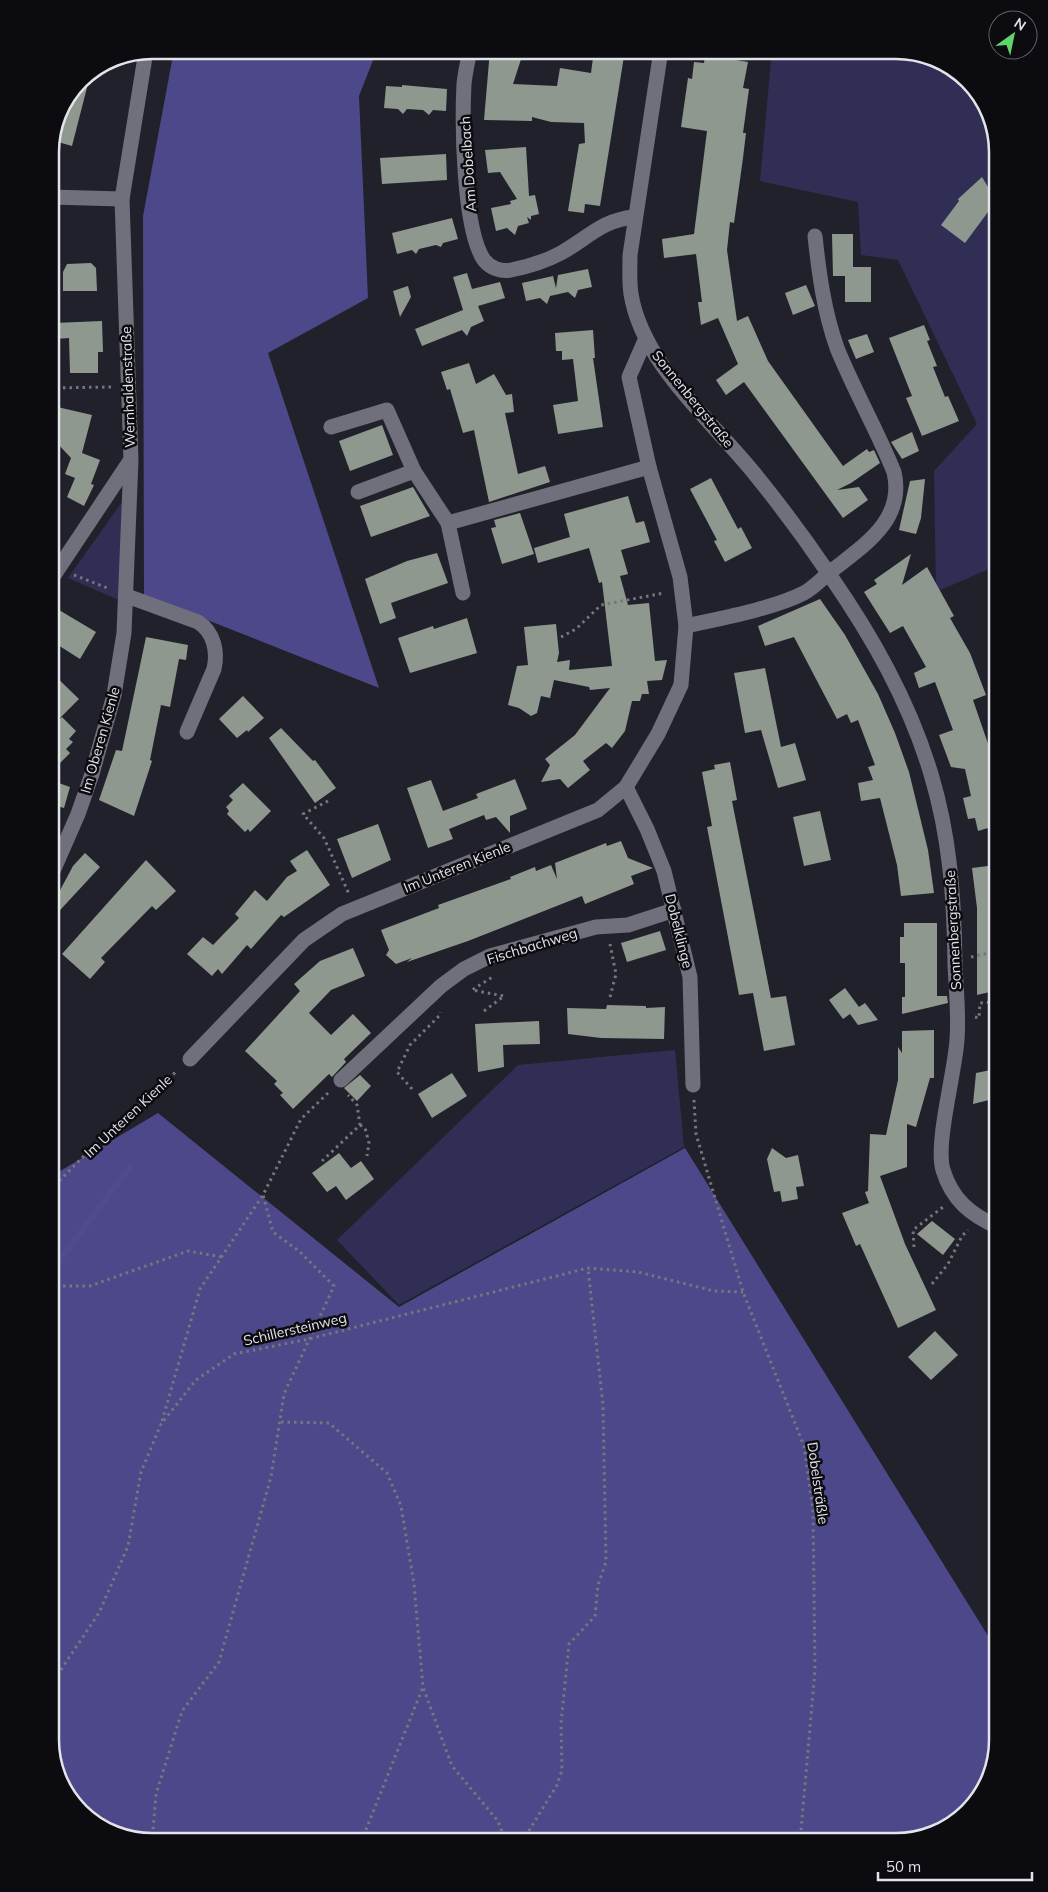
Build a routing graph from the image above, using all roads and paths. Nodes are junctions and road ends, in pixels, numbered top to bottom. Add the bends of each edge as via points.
1 (468, 59) edge
2 (660, 59) edge
3 (145, 60) edge
4 (59, 197) edge
5 (122, 199) junction
6 (634, 217) junction
7 (815, 236) dead end
8 (646, 338) junction
9 (59, 387) edge
10 (129, 388) junction
11 (331, 427) dead end
12 (130, 460) junction
13 (648, 467) junction
14 (414, 471) junction
15 (358, 492) dead end
16 (448, 523) junction
17 (59, 569) edge
18 (828, 573) junction
19 (59, 576) edge
20 (682, 590) junction
21 (462, 593) dead end
22 (127, 596) junction
23 (686, 626) junction
24 (561, 637) dead end
25 (186, 732) dead end
26 (626, 787) junction
27 (328, 802) dead end
28 (59, 857) edge
29 (355, 909) junction
30 (674, 910) junction
31 (606, 926) junction
32 (989, 953) edge
33 (955, 960) junction
34 (479, 962) junction
35 (441, 986) junction
36 (610, 997) dead end
37 (989, 1002) edge
38 (484, 1011) dead end
39 (979, 1018) dead end
40 (190, 1059) joint
41 (341, 1080) junction
42 (693, 1085) joint
43 (412, 1089) dead end
44 (360, 1125) junction
45 (366, 1156) dead end
46 (322, 1161) dead end
47 (59, 1181) edge
48 (263, 1194) junction
49 (956, 1198) junction
50 (989, 1222) edge
51 (962, 1236) dead end
52 (914, 1247) dead end
53 (222, 1257) junction
54 (588, 1268) junction
55 (932, 1284) dead end
56 (59, 1286) edge
57 (743, 1292) junction
58 (308, 1338) junction
59 (281, 1422) junction
60 (161, 1424) junction
61 (59, 1673) edge
62 (423, 1686) junction
63 (153, 1833) edge
64 (366, 1833) edge
65 (503, 1833) edge
66 (528, 1833) edge
67 (801, 1833) edge

1 - 6 street, Am Dobelbach via 464,82 468,191 480,252 485,262 495,269 510,270 562,253 604,224
2 - 6 street, Sonnenbergstraße
3 - 5 street, Wernhaldenstraße
4 - 5 street
5 - 10 street, Wernhaldenstraße
6 - 8 street, Sonnenbergstraße via 630,293
7 - 18 street via 830,327 886,452 897,486 896,500 879,531
8 - 13 street, Im Unteren Kienle via 629,377
8 - 18 street, Sonnenbergstraße via 672,378 754,474
9 - 10 path
10 - 12 street, Wernhaldenstraße
11 - 14 street via 387,410
12 - 17 street, Wernhaldenstraße
12 - 22 street, Im Oberen Kienle
13 - 16 street
13 - 20 street, Im Unteren Kienle
14 - 15 street
14 - 16 street
16 - 21 street
18 - 23 street via 804,593 753,610
18 - 33 street, Sonnenbergstraße via 888,668 924,750 938,800 953,881
19 - 22 path
20 - 23 street, Im Unteren Kienle
20 - 24 path via 601,605 576,629
22 - 25 street via 198,622 211,636 216,659 214,669
22 - 28 street, Im Oberen Kienle via 120,664 107,721 78,814
23 - 26 street, Im Unteren Kienle via 681,684 658,734
26 - 29 street, Im Unteren Kienle via 598,810
26 - 30 street, Dobelklinge via 664,871
27 - 29 path via 303,814 324,838
29 - 40 street, Im Unteren Kienle via 304,940
30 - 31 street, Fischbachweg via 628,925
30 - 42 street, Dobelklinge via 690,977
31 - 34 street, Fischbachweg via 490,956
31 - 36 path via 616,974
32 - 33 path
33 - 49 street, Sonnenbergstraße via 957,1043 941,1160
34 - 35 street, Fischbachweg
34 - 38 path via 483,973 495,975 472,990 504,996
35 - 41 street, Fischbachweg
35 - 43 path via 439,1016 410,1045 397,1072
37 - 39 path via 980,1003
40 - 47 path, Im Unteren Kienle
41 - 44 path via 344,1091 357,1105
41 - 48 path via 301,1119
42 - 57 path, Dobelsträßle via 696,1134
44 - 45 path via 365,1128 369,1143
44 - 46 path
48 - 53 path
48 - 58 path via 273,1232 300,1252 334,1286
49 - 50 street, Sonnenbergstraße via 971,1213
49 - 52 path via 913,1230
51 - 55 path via 948,1264
53 - 56 path via 188,1251 90,1286
53 - 60 path via 200,1289
54 - 57 path, Schillersteinweg via 638,1272 714,1291
54 - 58 path, Schillersteinweg
54 - 66 path via 603,1405 606,1562 598,1585 595,1616 569,1644 561,1723 562,1770 557,1785
57 - 67 path, Dobelsträßle via 804,1446 813,1510 815,1670
58 - 59 path via 284,1394
58 - 60 path, Schillersteinweg via 234,1354 196,1380
59 - 62 path via 329,1422 387,1473 402,1506 414,1584
59 - 63 path via 271,1477 219,1662 182,1712 156,1794
60 - 61 path, Schillersteinweg via 141,1472 128,1546 99,1613
62 - 64 path
62 - 65 path via 452,1766 498,1821

